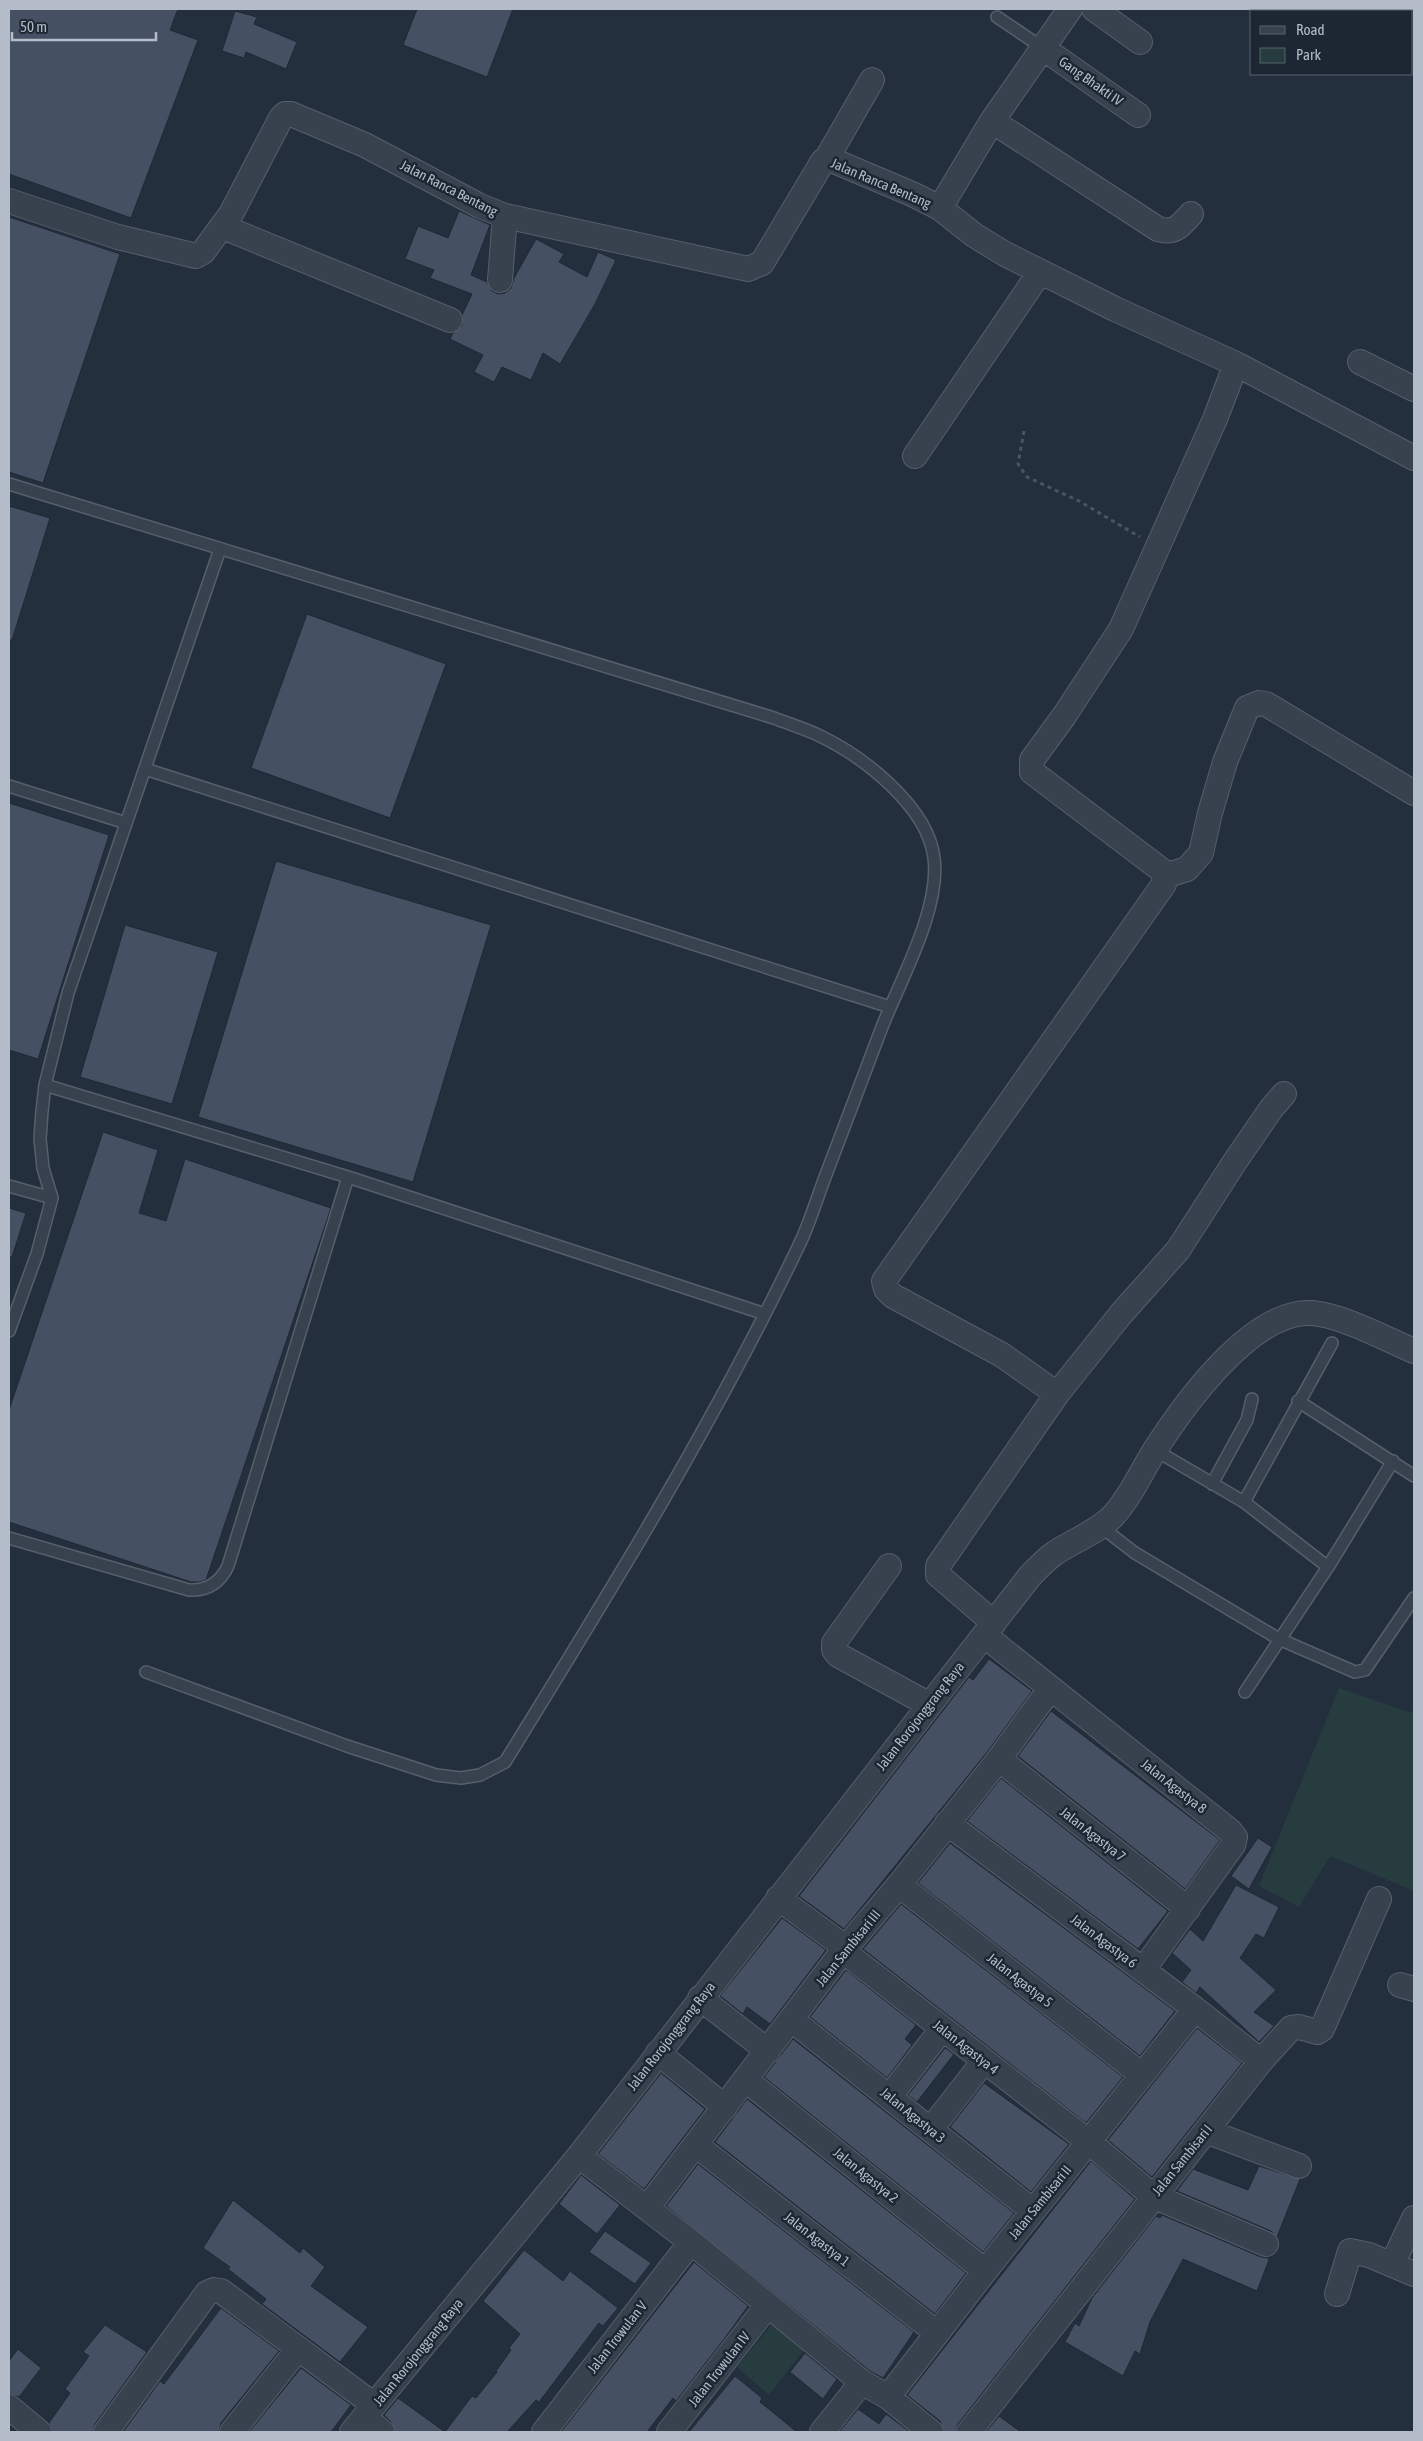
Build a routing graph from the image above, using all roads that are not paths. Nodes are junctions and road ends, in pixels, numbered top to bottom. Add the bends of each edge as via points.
1 (1070, 9) edge
2 (1094, 9) edge
3 (997, 17) dead end
4 (1140, 42) dead end
5 (1043, 48) junction
6 (872, 80) dead end
7 (1138, 115) dead end
8 (992, 121) junction
9 (827, 158) junction
10 (9, 201) edge
11 (940, 208) junction
12 (1191, 214) dead end
13 (505, 216) junction
14 (223, 228) junction
15 (1040, 272) junction
16 (500, 280) dead end
17 (450, 320) dead end
18 (1360, 362) dead end
19 (1236, 364) junction
20 (1414, 389) edge
21 (915, 456) dead end
22 (1414, 458) edge
23 (9, 484) edge
24 (220, 548) junction
25 (145, 770) junction
26 (9, 786) edge
27 (1414, 793) edge
28 (126, 823) junction
29 (1165, 876) junction
30 (890, 1007) junction
31 (45, 1085) junction
32 (1284, 1094) dead end
33 (348, 1177) junction
34 (9, 1186) edge
35 (52, 1198) junction
36 (765, 1314) junction
37 (9, 1331) edge
38 (1332, 1343) dead end
39 (1414, 1351) edge
40 (1058, 1394) junction
41 (1252, 1399) dead end
42 (1298, 1402) junction
43 (1155, 1450) junction
44 (1393, 1461) junction
45 (1414, 1476) edge
46 (1212, 1484) junction
47 (1244, 1502) junction
48 (1100, 1526) junction
49 (9, 1538) edge
50 (889, 1566) dead end
51 (1328, 1567) junction
52 (1414, 1598) edge
53 (989, 1629) junction
54 (1279, 1639) junction
55 (146, 1672) dead end
56 (1050, 1689) junction
57 (1245, 1692) dead end
58 (928, 1704) junction
59 (998, 1759) junction
60 (947, 1823) junction
61 (899, 1886) junction
62 (778, 1898) junction
63 (1379, 1900) dead end
64 (1188, 1909) junction
65 (845, 1950) junction
66 (1143, 1970) junction
67 (700, 1998) junction
68 (1195, 2008) junction
69 (792, 2020) junction
70 (942, 2029) junction
71 (768, 2051) junction
72 (658, 2054) junction
73 (984, 2061) junction
74 (1261, 2062) junction
75 (1142, 2075) junction
76 (746, 2080) junction
77 (890, 2096) junction
78 (725, 2107) junction
79 (931, 2129) junction
80 (1206, 2131) junction
81 (1089, 2142) junction
82 (696, 2145) junction
83 (578, 2156) junction
84 (1299, 2166) dead end
85 (1153, 2196) junction
86 (647, 2208) junction
87 (1033, 2211) junction
88 (1414, 2218) edge
89 (691, 2242) junction
90 (1266, 2244) dead end
91 (1397, 2254) dead end
92 (985, 2271) junction
93 (1414, 2274) edge
94 (1337, 2294) dead end
95 (768, 2305) junction
96 (937, 2333) junction
97 (298, 2349) junction
98 (862, 2382) junction
99 (888, 2397) junction
100 (9, 2408) edge
101 (363, 2418) edge
102 (40, 2432) edge
103 (106, 2432) edge
104 (232, 2432) edge
105 (382, 2432) edge
106 (544, 2432) edge
107 (669, 2432) edge
108 (822, 2432) edge
109 (931, 2432) edge
110 (969, 2432) edge

1 - 5 street
2 - 4 street
3 - 5 lane
5 - 7 street, Gang Bhakti IV
5 - 8 street
6 - 9 street
8 - 11 street
8 - 12 street via 1158,229 1176,230
9 - 11 street, Jalan Ranca Bentang
9 - 13 street, Jalan Ranca Bentang via 762,263 748,269
10 - 14 street, Jalan Ranca Bentang via 118,237 187,255 196,256 203,252
11 - 15 street, Jalan Ranca Bentang via 974,235
13 - 14 street, Jalan Ranca Bentang via 480,206 365,144 285,114
13 - 16 street
14 - 17 street
15 - 19 street, Jalan Ranca Bentang
15 - 21 street
18 - 20 street
19 - 22 street, Jalan Ranca Bentang
19 - 29 street via 1120,629 1030,766 1032,772 1164,872
23 - 24 lane
24 - 25 lane
24 - 30 lane via 774,718 821,736 865,764 894,787 920,817 934,857 932,896
25 - 28 lane
25 - 30 lane
26 - 28 lane
27 - 29 street via 1260,702 1247,708 1225,762 1201,853 1188,869
28 - 31 lane via 68,993
29 - 40 street via 1164,884 884,1281 893,1296 1002,1355
30 - 36 lane via 802,1237
31 - 33 lane
31 - 35 lane via 40,1139 43,1168
32 - 40 street, Jalan Agastya 8 via 1234,1163 1178,1250 1120,1314
33 - 36 lane
33 - 49 lane via 228,1566 220,1579 201,1590 188,1590
34 - 35 lane
35 - 37 lane via 37,1254
36 - 55 lane via 688,1459 505,1762 480,1776 436,1775
38 - 42 lane
39 - 43 street, Jalan Rorojonggrang Raya via 1328,1316 1310,1313 1287,1318 1250,1338 1208,1375
40 - 53 street, Jalan Agastya 8 via 938,1566 938,1575
41 - 46 lane via 1247,1420
42 - 44 lane
42 - 47 lane
43 - 46 lane
43 - 48 street, Jalan Rorojonggrang Raya via 1123,1503
44 - 45 lane
44 - 51 lane
46 - 47 lane
47 - 51 lane
48 - 53 street, Jalan Rorojonggrang Raya via 1043,1562
48 - 54 lane via 1135,1553
50 - 58 street via 834,1644 834,1650
51 - 54 lane
52 - 54 lane via 1365,1670 1360,1672
53 - 56 street, Jalan Agastya 8
53 - 58 street, Jalan Rorojonggrang Raya
54 - 57 lane
56 - 59 street, Jalan Sambisari III
56 - 64 street, Jalan Agastya 8 via 1235,1837 1233,1845
58 - 62 street, Jalan Rorojonggrang Raya
59 - 60 street, Jalan Sambisari III
59 - 64 street, Jalan Agastya 7
60 - 61 street, Jalan Sambisari III
60 - 66 street, Jalan Agastya 6
61 - 65 street, Jalan Sambisari III
61 - 75 street, Jalan Agastya 5
62 - 65 street, Jalan Agastya 4
62 - 67 street, Jalan Rorojonggrang Raya
63 - 74 street, Jalan Sambisari I via 1322,2029 1311,2032 1299,2027 1291,2028
64 - 66 street, Jalan Agastya 8
65 - 69 street, Jalan Sambisari III
65 - 70 street, Jalan Agastya 4
66 - 68 street, Jalan Agastya 6
67 - 71 street
67 - 72 street, Jalan Rorojonggrang Raya
68 - 74 street, Jalan Agastya 6
68 - 75 street, Jalan Sambisari II
69 - 71 street, Jalan Sambisari III
69 - 77 street, Jalan Agastya 3
70 - 73 street, Jalan Agastya 4
70 - 77 street
71 - 76 street, Jalan Sambisari III
72 - 78 street
72 - 83 street, Jalan Rorojonggrang Raya
73 - 79 street
73 - 81 street, Jalan Agastya 4
74 - 80 street, Jalan Sambisari I
75 - 81 street, Jalan Sambisari II
76 - 78 street, Jalan Sambisari III
76 - 92 street, Jalan Agastya 2
77 - 79 street, Jalan Agastya 3
78 - 82 street, Jalan Sambisari III
79 - 87 street, Jalan Agastya 3
80 - 84 street
80 - 85 street, Jalan Sambisari I
81 - 85 street, Jalan Agastya 4
81 - 87 street, Jalan Sambisari II
82 - 86 street, Jalan Sambisari III
82 - 96 street, Jalan Agastya 1
83 - 86 street
83 - 101 street, Jalan Rorojonggrang Raya
85 - 90 street, Jalan Agastya 4
85 - 110 street, Jalan Sambisari I
86 - 89 street
87 - 92 street, Jalan Sambisari II
88 - 91 street
89 - 95 street
89 - 106 street, Jalan Trowulan V
92 - 96 street, Jalan Sambisari II
93 - 94 street via 1369,2255 1350,2251
95 - 98 street
95 - 107 street, Jalan Trowulan IV
96 - 99 street, Jalan Sambisari II
97 - 101 street
97 - 103 street via 221,2291 207,2293
97 - 104 street
98 - 99 street
98 - 108 street
99 - 109 street
100 - 102 street
101 - 105 street

